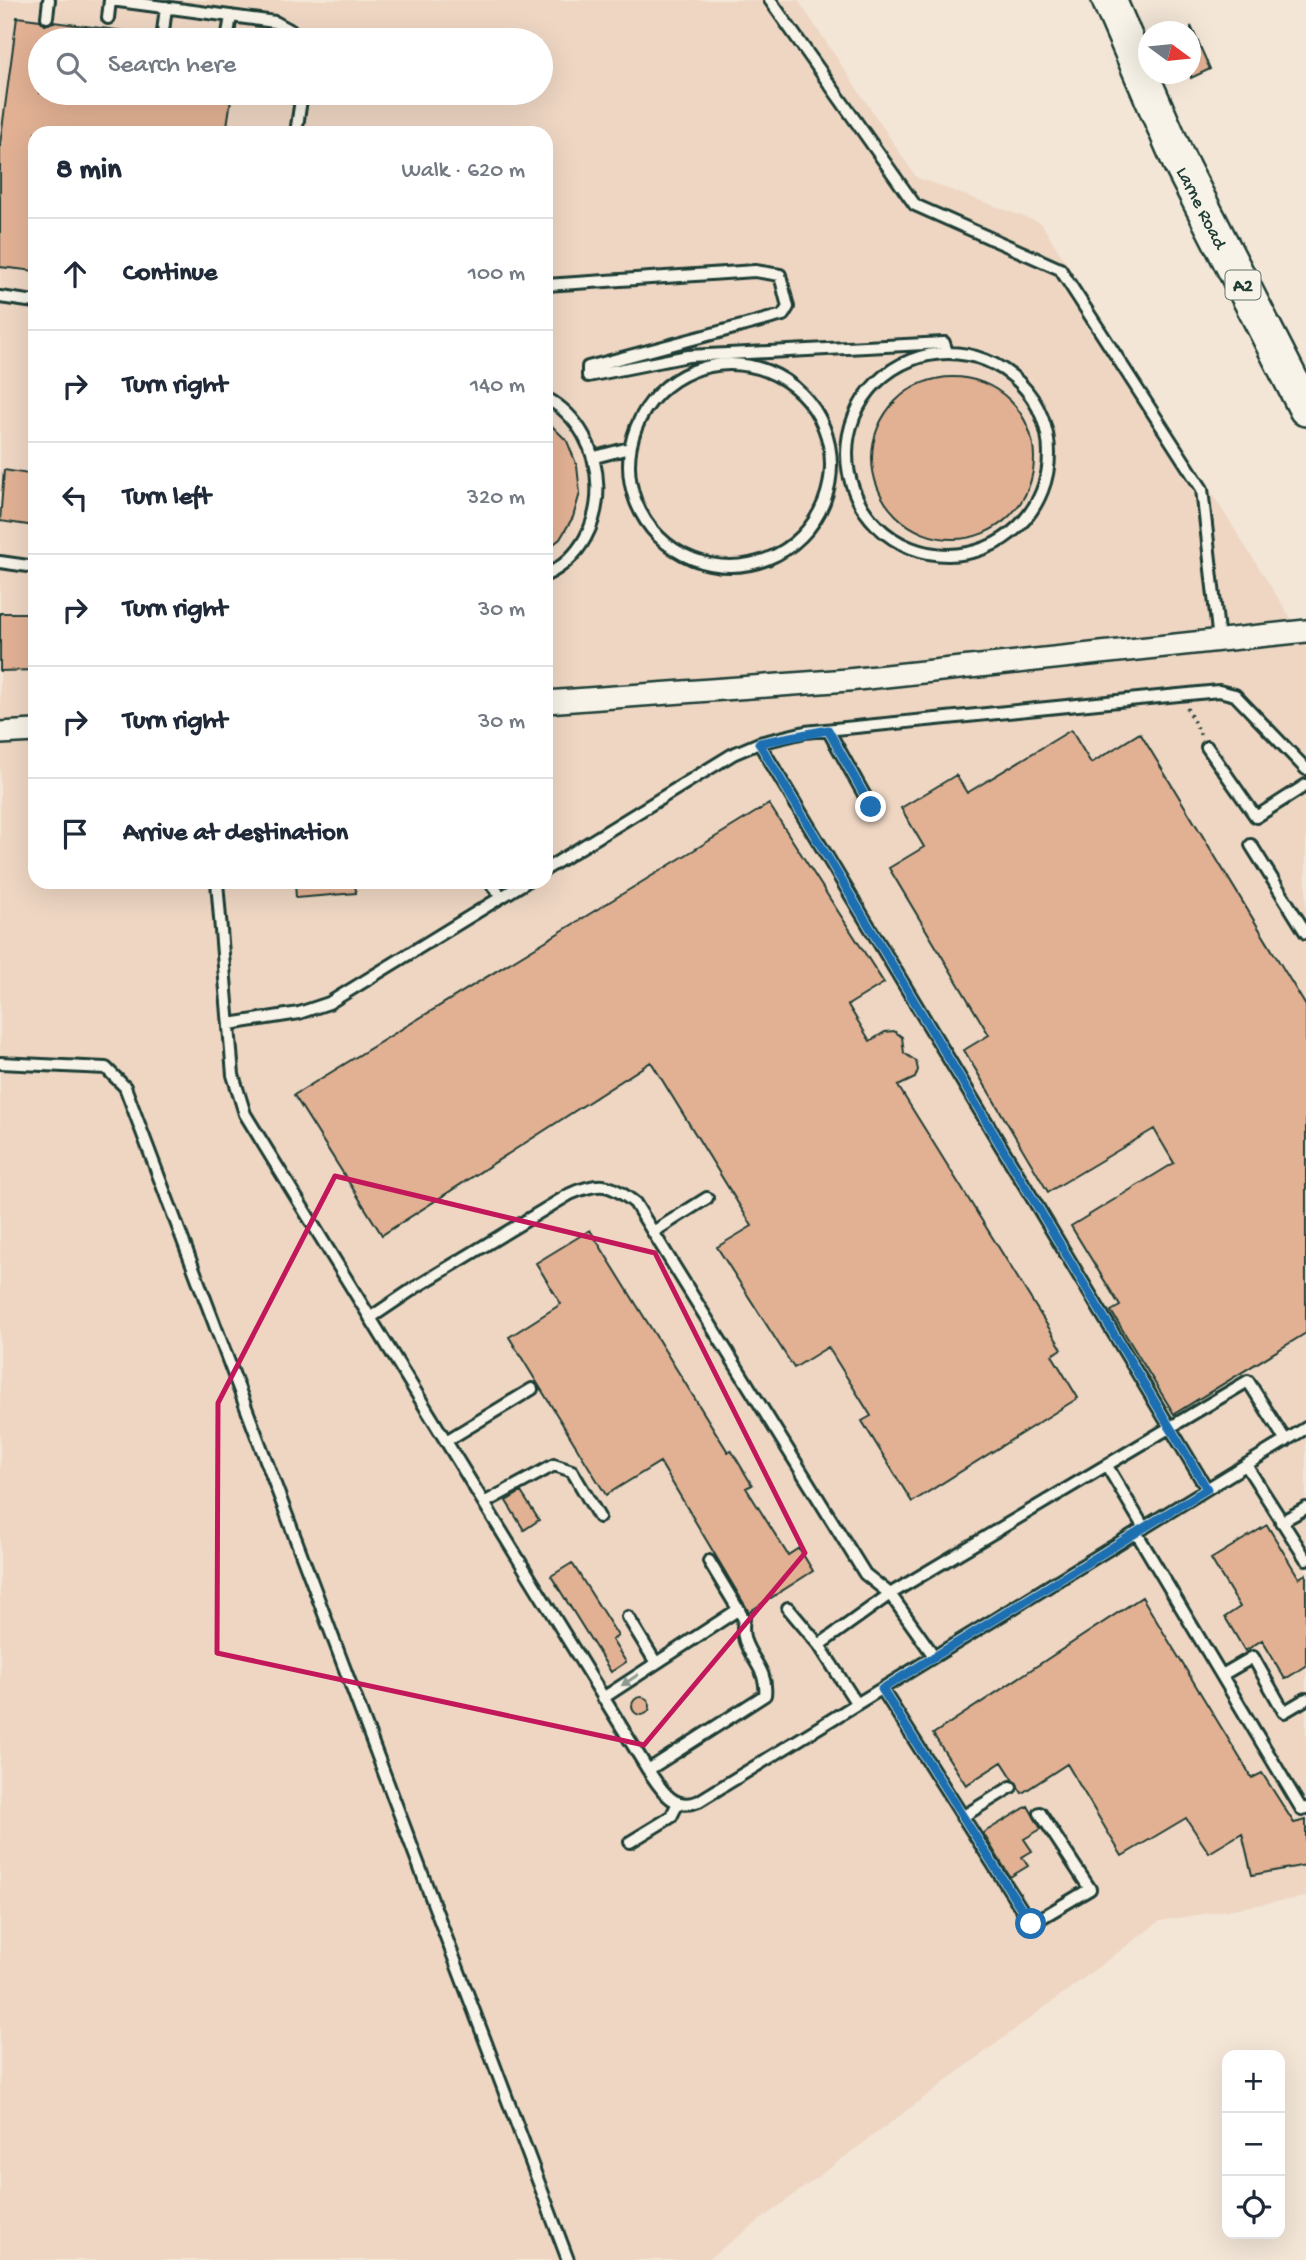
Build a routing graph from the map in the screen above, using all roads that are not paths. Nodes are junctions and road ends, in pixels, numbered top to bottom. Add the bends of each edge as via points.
1 (49, 0) edge
2 (111, 0) edge
3 (770, 0) edge
4 (1110, 0) edge
5 (166, 7) junction
6 (231, 16) junction
7 (47, 17) dead end
8 (108, 18) dead end
9 (163, 28) edge
10 (229, 28) edge
11 (286, 28) edge
12 (300, 105) edge
13 (297, 126) edge
14 (553, 285) edge
15 (0, 297) edge
16 (28, 301) edge
17 (947, 352) junction
18 (728, 358) junction
19 (553, 402) edge
20 (1306, 409) edge
21 (629, 448) junction
22 (595, 457) junction
23 (832, 467) junction
24 (848, 473) junction
25 (0, 562) edge
26 (28, 567) edge
27 (553, 569) edge
28 (1306, 631) edge
29 (1219, 640) junction
30 (553, 701) edge
31 (828, 730) junction
32 (28, 731) edge
33 (0, 733) edge
34 (759, 743) junction
35 (1207, 747) road end
36 (1306, 769) edge
37 (1306, 785) edge
38 (871, 807) dead end
39 (1251, 845) dead end
40 (553, 865) edge
41 (218, 889) edge
42 (495, 889) edge
43 (514, 889) edge
44 (501, 897) junction
45 (1303, 920) edge
46 (1306, 933) edge
47 (229, 1024) junction
48 (0, 1063) edge
49 (707, 1198) dead end
50 (653, 1232) junction
51 (370, 1318) junction
52 (532, 1389) dead end
53 (1171, 1428) junction
54 (1306, 1428) edge
55 (446, 1441) junction
56 (1286, 1441) junction
57 (1247, 1465) junction
58 (1107, 1466) junction
59 (1207, 1489) junction
60 (484, 1503) junction
61 (1306, 1508) edge
62 (599, 1517) dead end
63 (1281, 1522) junction
64 (1140, 1530) junction
65 (1306, 1559) edge
66 (709, 1561) dead end
67 (890, 1594) junction
68 (788, 1608) dead end
69 (739, 1609) junction
70 (628, 1617) dead end
71 (819, 1645) junction
72 (934, 1656) junction
73 (656, 1663) junction
74 (1222, 1675) junction
75 (882, 1689) junction
76 (603, 1698) junction
77 (1306, 1699) edge
78 (857, 1704) junction
79 (648, 1770) junction
80 (1010, 1787) dead end
81 (678, 1803) junction
82 (1306, 1808) edge
83 (1040, 1813) dead end
84 (962, 1817) junction
85 (630, 1842) dead end
86 (568, 2260) edge

1 - 7 lane
2 - 5 lane
2 - 8 lane
3 - 29 lane via 915,205 1060,269 1202,489
4 - 20 main road, Larne Road / A2 via 1180,161
5 - 6 lane
5 - 9 lane
6 - 10 lane
6 - 11 lane via 275,22
12 - 13 lane
14 - 18 lane via 755,271 780,275 788,306 783,315 588,367 589,376 688,356
15 - 16 lane
17 - 18 lane via 944,343
17 - 24 lane via 912,359 881,377 859,404 851,426
17 - 24 lane via 982,357 1010,372 1037,405 1051,457 1045,488 1030,517 1006,539 977,553 945,557 914,551 883,533 860,506
18 - 21 lane via 694,369 663,387 641,415
18 - 23 lane via 792,383 814,406 828,435
19 - 22 lane via 581,428
21 - 22 lane
21 - 23 lane via 629,484 642,517 665,544 695,561 727,567 759,563 788,549 827,499
22 - 27 lane via 599,488 593,520 578,548
23 - 24 lane
25 - 26 lane
28 - 29 street
29 - 30 street via 848,680
31 - 34 lane
31 - 36 lane via 1219,691 1235,695
31 - 38 lane
32 - 33 street
34 - 40 lane via 733,754
34 - 53 lane
35 - 37 lane via 1256,817
39 - 45 lane
41 - 47 lane
42 - 44 lane
43 - 44 lane
44 - 47 lane via 329,1003 299,1013
45 - 46 lane
47 - 51 lane via 235,1084 245,1114
48 - 86 lane via 106,1068 125,1087
49 - 50 lane
50 - 51 lane via 635,1203 616,1187 591,1184
50 - 67 lane via 865,1574
51 - 55 lane
52 - 55 lane
53 - 56 lane via 1248,1381
53 - 58 lane
53 - 59 lane
54 - 56 lane
55 - 60 lane
56 - 57 lane
57 - 59 lane
57 - 63 lane
58 - 64 lane
58 - 67 lane
59 - 64 lane
60 - 62 lane via 554,1465 572,1471
60 - 76 lane
61 - 63 lane
63 - 65 lane
64 - 72 lane
64 - 74 lane
66 - 69 lane
67 - 71 lane
67 - 72 lane
68 - 71 lane
69 - 73 lane
69 - 79 lane via 744,1619 743,1643 763,1674 765,1695
70 - 73 lane
71 - 78 lane
72 - 75 lane
73 -> 76 lane
74 - 77 lane via 1253,1657 1284,1712
74 - 82 lane via 1302,1810
75 - 78 lane
75 - 84 lane
76 - 79 lane
78 - 81 lane via 699,1801
79 - 81 lane via 664,1794
80 - 84 lane
81 - 85 lane via 671,1817
83 - 84 lane via 1090,1889 1031,1924

